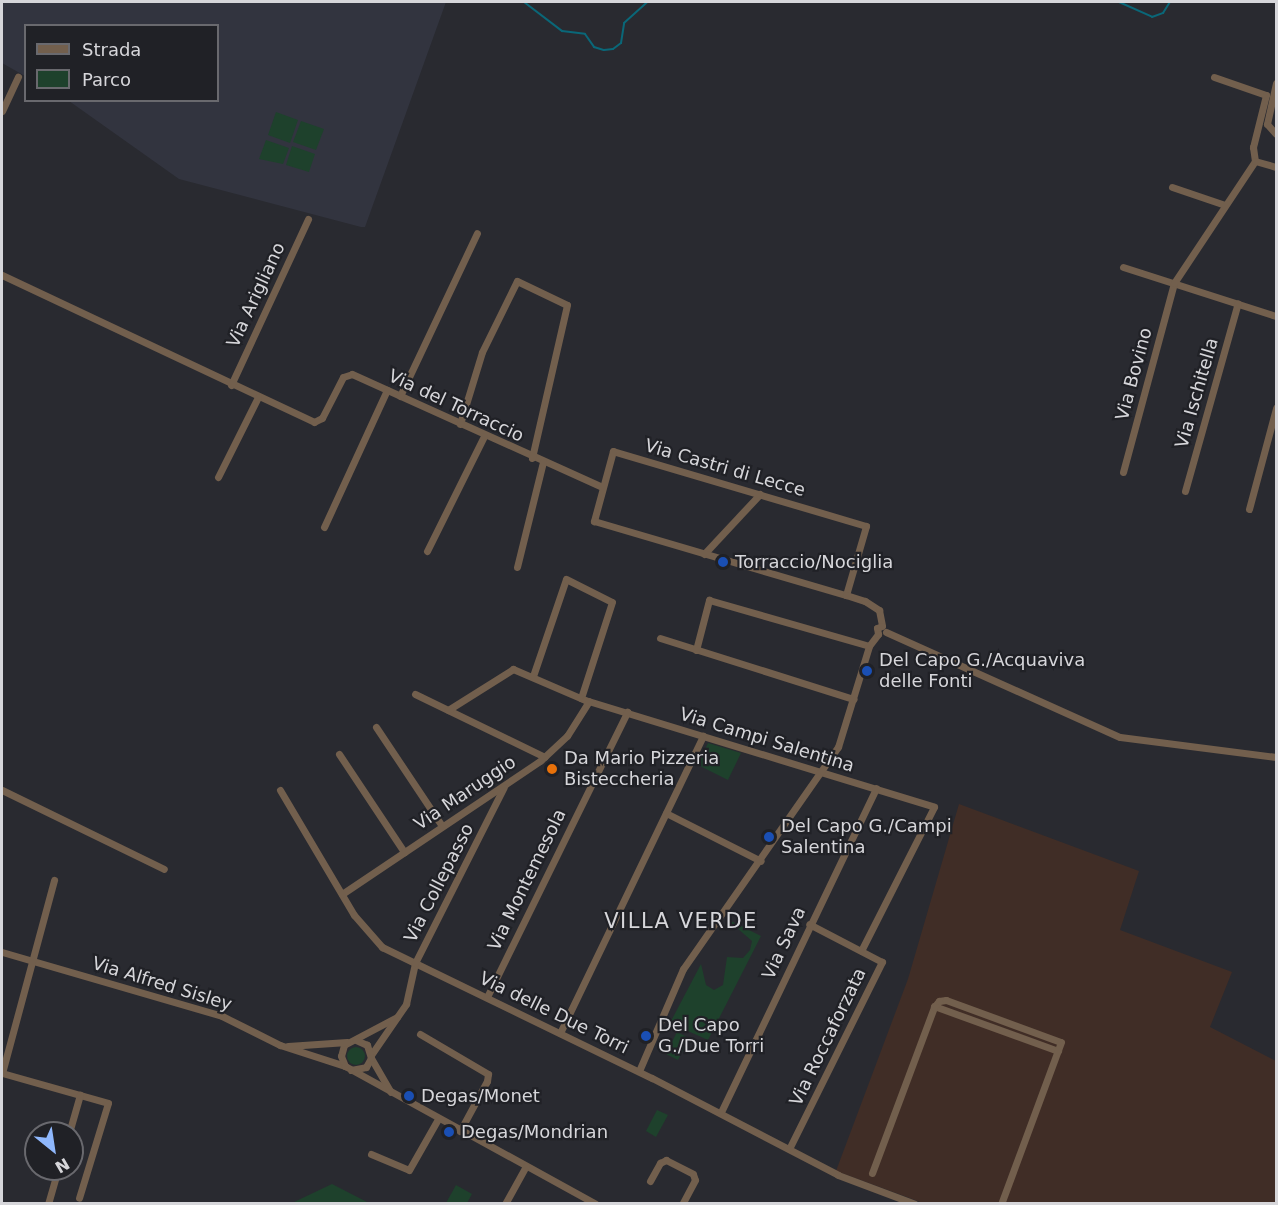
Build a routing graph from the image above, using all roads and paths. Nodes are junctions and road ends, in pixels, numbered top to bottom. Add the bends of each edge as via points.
1 (18, 77) dead end
2 (1214, 77) dead end
3 (1276, 83) edge
4 (2, 111) edge
5 (1276, 134) edge
6 (1255, 161) junction
7 (1276, 167) edge
8 (1172, 187) dead end
9 (1225, 205) junction
10 (308, 219) dead end
11 (477, 233) dead end
12 (1123, 267) dead end
13 (2, 276) edge
14 (1174, 284) junction
15 (1238, 303) junction
16 (1276, 316) edge
17 (231, 385) junction
18 (387, 390) junction
19 (400, 396) junction
20 (258, 397) junction
21 (1276, 408) edge
22 (460, 424) junction
23 (484, 436) junction
24 (532, 459) junction
25 (543, 462) junction
26 (1123, 472) dead end
27 (218, 477) dead end
28 (602, 488) junction
29 (1185, 490) dead end
30 (760, 494) junction
31 (1249, 509) dead end
32 (324, 527) dead end
33 (427, 551) dead end
34 (704, 554) junction
35 (517, 567) dead end
36 (846, 595) junction
37 (882, 631) junction
38 (660, 638) dead end
39 (869, 646) junction
40 (696, 650) junction
41 (532, 676) junction
42 (415, 694) dead end
43 (585, 699) junction
44 (854, 699) junction
45 (448, 710) junction
46 (627, 712) junction
47 (376, 728) dead end
48 (703, 736) junction
49 (339, 754) dead end
50 (545, 757) junction
51 (1276, 757) edge
52 (822, 773) junction
53 (506, 784) junction
54 (876, 788) junction
55 (2, 790) edge
56 (280, 790) dead end
57 (666, 813) junction
58 (442, 826) junction
59 (404, 852) junction
60 (761, 861) junction
61 (165, 869) dead end
62 (54, 880) dead end
63 (342, 894) junction
64 (809, 924) junction
65 (861, 951) junction
66 (2, 952) edge
67 (32, 960) junction
68 (415, 963) junction
69 (487, 997) junction
70 (934, 1006) junction
71 (397, 1017) junction
72 (560, 1033) junction
73 (420, 1034) dead end
74 (351, 1041) junction
75 (280, 1045) junction
76 (1058, 1051) junction
77 (371, 1057) junction
78 (347, 1068) junction
79 (639, 1071) junction
80 (2, 1073) edge
81 (393, 1094) junction
82 (80, 1095) junction
83 (721, 1112) junction
84 (438, 1119) junction
85 (72, 1121) edge
86 (460, 1131) junction
87 (790, 1147) junction
88 (371, 1154) dead end
89 (526, 1166) junction
90 (872, 1173) dead end
91 (54, 1181) edge
92 (650, 1181) dead end
93 (79, 1198) dead end
94 (48, 1203) edge
95 (505, 1203) edge
96 (596, 1203) edge
97 (682, 1203) edge
98 (915, 1203) edge
99 (1001, 1203) edge

1 - 4 street
2 - 6 street via 1266,95 1253,147
3 - 5 street via 1267,124
6 - 7 street
6 - 9 street, Via Bovino
8 - 9 street
9 - 14 street, Via Bovino
10 - 17 street, Via Arigliano
11 - 19 street
12 - 14 street
13 - 17 street, Via del Torraccio
14 - 15 street
14 - 26 street, Via Bovino
15 - 16 street
15 - 29 street, Via Ischitella
17 - 20 street, Via del Torraccio
18 - 19 street, Via del Torraccio
18 - 20 street, Via del Torraccio via 347,374 317,422
18 - 32 street
19 - 22 street, Via del Torraccio
20 - 27 street
21 - 31 street
22 - 23 street, Via del Torraccio
22 - 24 street via 482,352 517,281 567,305
23 - 24 street, Via del Torraccio
23 - 33 street
24 - 25 street, Via del Torraccio
25 - 28 street, Via del Torraccio
25 - 35 street
28 - 30 street, Via Castri di Lecce via 613,451
28 - 34 street via 594,521
30 - 34 street
30 - 36 street, Via Castri di Lecce via 866,526
34 - 36 street
36 - 37 street via 875,605
37 - 39 street
37 - 51 street via 1120,737
38 - 40 street
39 - 40 street via 709,600
39 - 44 street
40 - 44 street
41 - 43 street, Via Campi Salentina
41 - 43 street, Via Maruggio via 566,579 612,602
41 - 45 street, Via Campi Salentina via 513,669
42 - 45 street
43 - 46 street, Via Campi Salentina
43 - 50 street, Via Maruggio via 572,730
44 - 52 street via 838,747
45 - 50 street
46 - 48 street, Via Campi Salentina
46 - 69 street, Via Montemesola
47 - 58 street
48 - 52 street, Via Campi Salentina
48 - 57 street
49 - 59 street
50 - 53 street, Via Maruggio
52 - 54 street, Via Campi Salentina
52 - 60 street
53 - 58 street, Via Maruggio
53 - 68 street, Via Collepasso
54 - 64 street, Via Sava
54 - 65 street, Via Campi Salentina via 934,807
55 - 61 street
56 - 63 street, Via delle Due Torri
57 - 60 street
57 - 72 street
58 - 59 street, Via Maruggio
59 - 63 street, Via Maruggio
60 - 79 street via 683,969
62 - 67 street
63 - 68 street, Via delle Due Torri via 373,941
64 - 65 street
64 - 83 street, Via Sava
65 - 87 street, Via Roccaforzata via 882,962
66 - 67 street, Via Alfred Sisley
67 - 75 street, Via Alfred Sisley via 222,1016
67 - 80 street
68 - 69 street, Via delle Due Torri
68 - 71 street, Via Collepasso via 408,999
69 - 72 street, Via delle Due Torri
70 - 76 street
70 - 76 street via 946,1000 1061,1042
70 - 90 street
71 - 74 street
71 - 77 street, Via Collepasso
72 - 79 street, Via delle Due Torri
73 - 86 street via 488,1074
74 - 75 street
74 - 77 street via 365,1044
74 - 78 street via 341,1056
75 - 78 street, Via Alfred Sisley
76 - 99 street
77 - 78 street via 363,1069
77 - 81 street
78 - 81 street, Via Alfred Sisley
79 - 83 street, Via delle Due Torri
80 - 82 street
81 - 84 street, Via Alfred Sisley
82 - 85 street
82 - 93 street via 108,1103
83 - 87 street, Via delle Due Torri
84 - 86 street, Via Alfred Sisley
84 - 88 street via 409,1170
86 - 89 street, Via Alfred Sisley
87 - 98 street, Via delle Due Torri via 838,1175
89 - 95 street
89 - 96 street, Via Alfred Sisley
91 - 94 street
92 - 97 street via 664,1161 691,1173 695,1180

